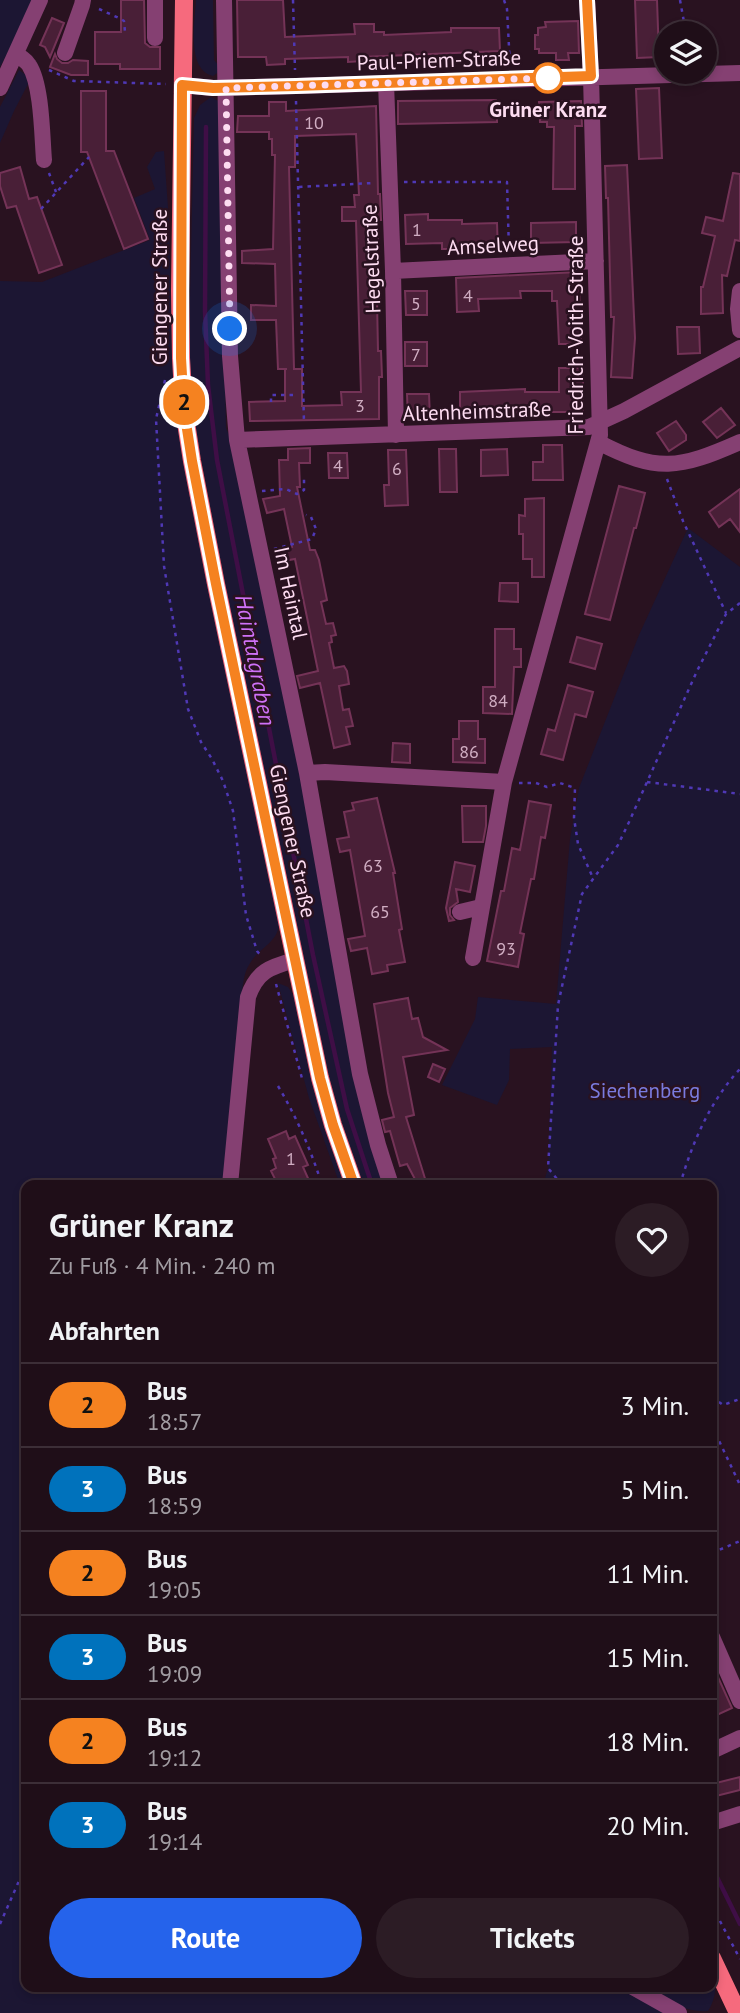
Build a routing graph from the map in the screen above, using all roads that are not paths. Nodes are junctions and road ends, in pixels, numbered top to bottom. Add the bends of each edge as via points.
1 (40, 0) edge
2 (155, 0) edge
3 (184, 0) edge
4 (224, 0) edge
5 (587, 0) edge
6 (83, 1) edge
7 (155, 38) dead end
8 (65, 53) dead end
9 (16, 55) junction
10 (740, 73) edge
11 (591, 76) junction
12 (386, 83) junction
13 (174, 85) junction
14 (0, 88) edge
15 (226, 88) junction
16 (44, 160) dead end
17 (596, 261) junction
18 (393, 271) junction
19 (740, 292) edge
20 (740, 330) edge
21 (740, 348) edge
22 (600, 423) junction
23 (396, 435) junction
24 (237, 440) junction
25 (598, 442) junction
26 (740, 442) edge
27 (307, 774) junction
28 (504, 782) junction
29 (460, 912) dead end
30 (480, 913) junction
31 (473, 958) dead end
32 (295, 960) junction
33 (230, 1180) edge
34 (352, 1180) edge
35 (390, 1180) edge
36 (717, 1648) edge
37 (740, 1701) edge
38 (740, 1738) edge
39 (717, 1749) edge
40 (738, 1819) edge
41 (717, 1822) edge
42 (717, 1970) edge
43 (642, 1992) edge
44 (735, 2012) edge
45 (679, 2013) edge

1 - 9 street
2 - 7 street
3 - 13 main road, Giengener Straße
4 - 15 street, Im Haintal
5 - 11 street, Friedrich-Voith-Straße
6 - 8 street
9 - 14 street
9 - 16 street via 28,63 34,76
10 - 11 street, Paul-Priem-Straße
11 - 12 street, Paul-Priem-Straße
11 - 17 street, Friedrich-Voith-Straße
12 - 15 street, Paul-Priem-Straße
12 - 18 street, Hegelstraße
13 - 15 street, Paul-Priem-Straße
13 - 32 main road, Giengener Straße via 184,410
15 - 24 street, Im Haintal via 230,356
17 - 18 street, Amselweg
17 - 22 street, Friedrich-Voith-Straße
18 - 23 street, Hegelstraße
19 - 20 street
21 - 22 street, Altenheimstraße
22 - 23 street, Altenheimstraße via 582,429
22 - 25 street, Friedrich-Voith-Straße
23 - 24 street, Altenheimstraße
24 - 27 street, Im Haintal
25 - 26 street via 639,461 666,465 692,461
25 - 28 street, Friedrich-Voith-Straße
27 - 28 street
27 - 35 street, Im Haintal via 360,1074
28 - 30 street, Friedrich-Voith-Straße
29 - 30 street
30 - 31 street, Friedrich-Voith-Straße
32 - 33 street via 272,967 257,978 248,997
32 - 34 main road, Giengener Straße via 325,1099
36 - 37 street
38 - 39 street
40 - 41 street
42 - 44 main road
43 - 45 street

